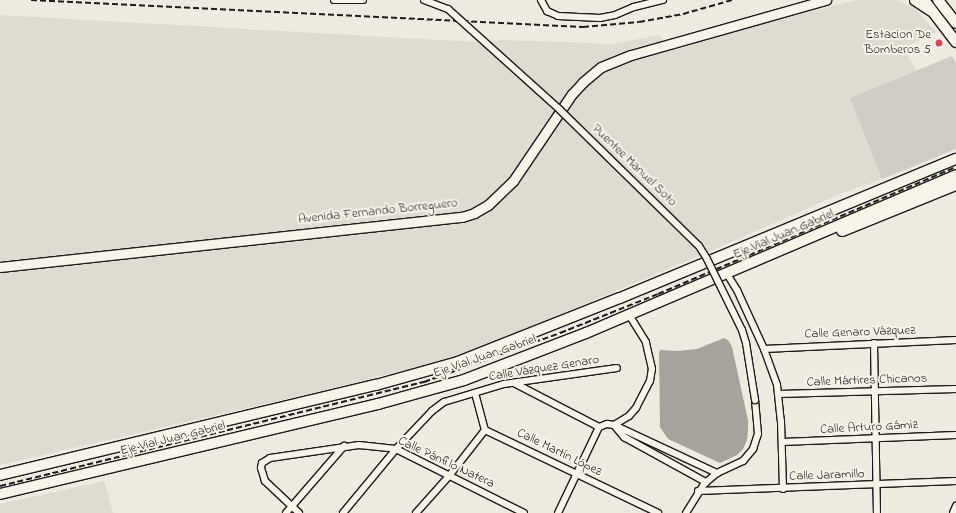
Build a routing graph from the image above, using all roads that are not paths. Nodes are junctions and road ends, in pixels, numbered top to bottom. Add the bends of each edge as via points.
1 (334, 0) edge
2 (363, 0) edge
3 (424, 0) edge
4 (541, 0) edge
5 (663, 0) edge
6 (826, 0) edge
7 (914, 0) edge
8 (924, 0) edge
9 (933, 0) edge
10 (938, 0) edge
11 (932, 12) junction
12 (949, 14) junction
13 (956, 23) edge
14 (953, 30) edge
15 (956, 42) edge
16 (956, 153) edge
17 (956, 158) edge
18 (956, 175) edge
19 (956, 185) edge
20 (802, 223) junction
21 (787, 248) junction
22 (0, 267) edge
23 (727, 274) junction
24 (629, 315) junction
25 (956, 340) edge
26 (874, 343) junction
27 (764, 349) junction
28 (618, 368) dead end
29 (513, 383) junction
30 (956, 389) edge
31 (874, 392) junction
32 (475, 393) junction
33 (779, 394) junction
34 (614, 425) junction
35 (599, 428) junction
36 (484, 430) junction
37 (956, 435) edge
38 (875, 439) junction
39 (782, 442) junction
40 (344, 446) junction
41 (396, 449) junction
42 (717, 473) junction
43 (577, 474) junction
44 (0, 475) edge
45 (449, 476) junction
46 (956, 481) edge
47 (706, 482) junction
48 (877, 485) junction
49 (783, 489) junction
50 (698, 491) junction
51 (0, 494) edge
52 (956, 506) edge
53 (292, 507) junction
54 (286, 513) edge
55 (299, 513) edge
56 (343, 513) edge
57 (416, 513) edge
58 (524, 513) edge
59 (558, 513) edge
60 (658, 513) edge
61 (686, 513) edge
62 (877, 513) edge
63 (953, 513) edge

1 - 2 street
3 - 42 street, Puentee Manuel Soto, bridge via 448,10 560,110 699,246 742,330 755,400 758,434 753,449 744,461
4 - 5 street via 547,11 558,16 600,18
6 - 22 main road, Avenida Fernando Borreguero via 631,55 601,67 572,94 513,181 488,206 462,217
7 - 11 main road
8 - 11 main road
9 - 12 main road
10 - 12 main road
11 - 14 main road
12 - 13 main road
14 - 15 main road
16 - 20 main road via 824,208
17 - 20 main road, Eje Vial Juan Gabriel
18 - 21 main road, Eje Vial Juan Gabriel
19 - 21 main road via 817,241
20 - 44 main road, Eje Vial Juan Gabriel via 458,362 376,385
21 - 23 main road, Eje Vial Juan Gabriel
23 - 24 main road, Eje Vial Juan Gabriel
23 - 27 street
24 - 34 street via 646,342 652,368 650,381 636,408 629,416
24 - 51 main road, Eje Vial Juan Gabriel via 494,369 425,392
25 - 26 street, Calle Genaro Vázquez
26 - 27 street, Calle Genaro Vázquez
26 - 31 street
27 - 33 street
28 - 29 street, Calle Vázquez Genaro
29 - 32 street, Calle Vázquez Genaro
29 - 35 street
30 - 31 street, Calle Mártires Chicanos
31 - 33 street, Calle Mártires Chicanos
31 - 38 street
32 - 36 street
32 - 41 street, Calle Vázquez Genaro via 438,406
33 - 39 street
34 - 35 street via 607,424
34 - 42 street
34 - 47 street via 624,437
35 - 43 street
36 - 43 street, Calle Martín López
36 - 45 street
37 - 38 street, Calle Arturo Gámiz
38 - 39 street, Calle Arturo Gámiz
38 - 48 street
39 - 49 street
40 - 41 street, Calle Pánfilo Natera via 373,445
40 - 53 street
40 - 53 street, Calle Pánfilo Natera via 270,458 262,463 264,481
41 - 45 street, Calle Pánfilo Natera
41 - 56 street, Calle Vázquez Genaro
42 - 47 street, Puentee Manuel Soto
43 - 59 street
43 - 60 street, Calle Martín López
45 - 57 street
45 - 58 street, Calle Pánfilo Natera
46 - 48 street, Calle Jaramillo
47 - 50 street, Puentee Manuel Soto
48 - 49 street, Calle Jaramillo
48 - 62 street
49 - 50 street, Calle Jaramillo
50 - 61 street, Puentee Manuel Soto
52 - 63 street
53 - 54 street
53 - 55 street

